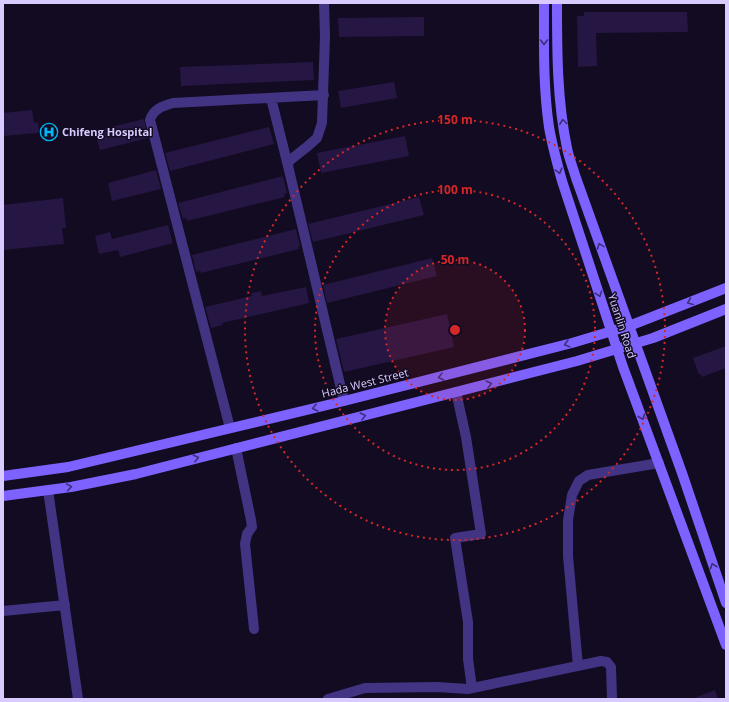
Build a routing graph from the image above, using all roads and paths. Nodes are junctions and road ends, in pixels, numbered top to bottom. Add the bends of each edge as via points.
1 (324, 3) edge
2 (544, 3) edge
3 (557, 3) edge
4 (324, 95) junction
5 (271, 98) junction
6 (288, 166) junction
7 (726, 288) edge
8 (726, 309) edge
9 (629, 326) junction
10 (612, 332) junction
11 (635, 344) junction
12 (618, 350) junction
13 (456, 392) junction
14 (344, 402) junction
15 (230, 428) junction
16 (236, 448) junction
17 (659, 462) junction
18 (3, 476) edge
19 (48, 490) junction
20 (3, 496) edge
21 (726, 603) edge
22 (64, 605) junction
23 (3, 611) edge
24 (254, 629) dead end
25 (726, 645) edge
26 (578, 666) junction
27 (470, 688) junction
28 (78, 699) edge
29 (328, 699) edge
30 (469, 699) edge
31 (612, 699) edge

1 - 4 street
2 -> 10 main road, Yuanlin Road via 546,99 553,151
9 -> 3 main road, Yuanlin Road via 568,149 560,104
4 - 5 street
4 - 6 street via 322,123 317,138 289,161
5 - 6 street
5 - 15 street via 173,103 162,106 152,114 150,120
6 - 14 street
7 -> 9 main road, Hada West Street
8 - 11 main road
9 - 10 main road, Hada West Street
9 - 11 main road, Yuanlin Road
10 - 12 main road, Yuanlin Road
10 -> 14 main road, Hada West Street
11 - 12 main road
21 -> 11 main road, Yuanlin Road
13 -> 12 main road
12 -> 17 main road, Yuanlin Road
16 -> 13 main road
13 - 27 street via 466,437 481,534 455,538 468,622
14 -> 15 main road, Hada West Street
15 - 18 main road, Hada West Street via 68,467
19 -> 16 main road via 136,474
16 - 24 street via 252,527 245,544
17 - 25 main road, Yuanlin Road
17 - 26 street via 588,475 579,481 572,495 568,520 568,556
19 - 20 main road
19 - 22 street
22 - 23 street
22 - 28 street
26 - 27 street
26 - 31 street via 607,662 611,667
27 - 29 street via 365,688
27 - 30 street

